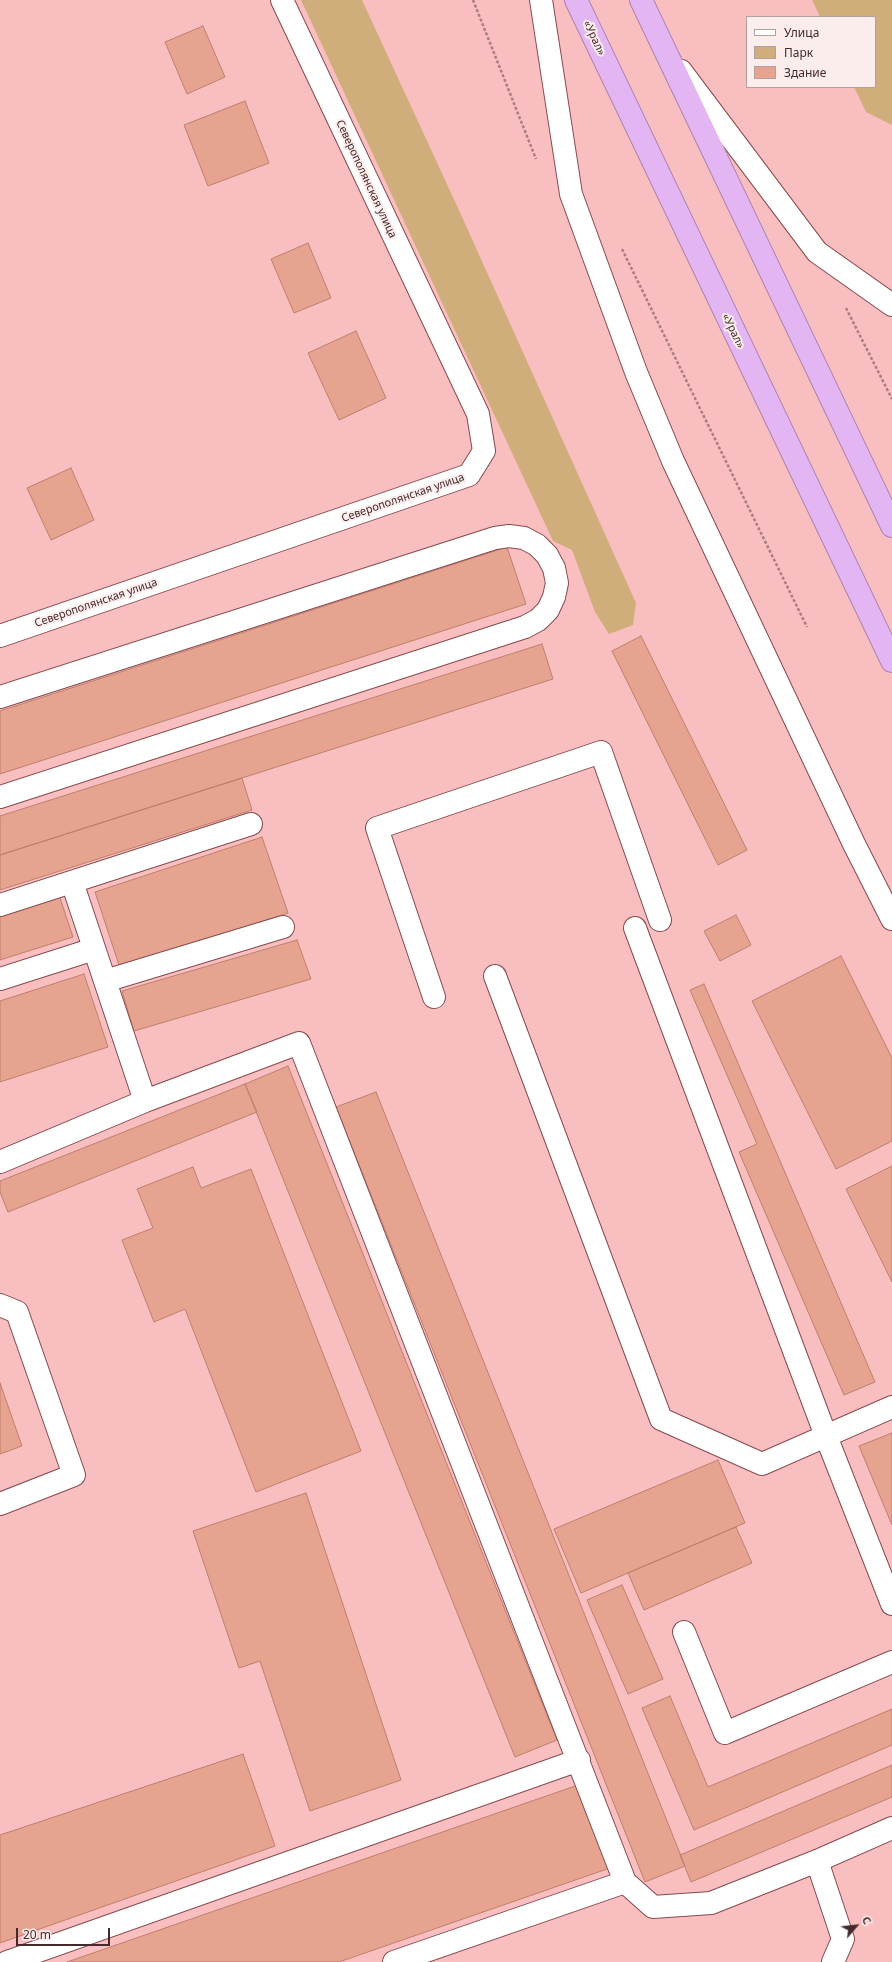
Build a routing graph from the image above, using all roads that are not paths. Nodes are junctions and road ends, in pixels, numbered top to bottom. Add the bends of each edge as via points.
1 (282, 0) edge
2 (541, 0) edge
3 (576, 0) edge
4 (640, 0) edge
5 (663, 47) junction
6 (892, 305) edge
7 (892, 526) edge
8 (1, 633) edge
9 (892, 661) edge
10 (0, 697) edge
11 (0, 797) edge
12 (251, 824) dead end
13 (72, 882) junction
14 (0, 905) edge
15 (892, 919) edge
16 (660, 920) dead end
17 (283, 927) dead end
18 (635, 928) dead end
19 (94, 949) junction
20 (495, 976) dead end
21 (0, 979) edge
22 (105, 981) junction
23 (434, 997) dead end
24 (145, 1101) junction
25 (0, 1162) edge
26 (0, 1305) edge
27 (892, 1407) edge
28 (826, 1436) junction
29 (0, 1504) edge
30 (892, 1604) edge
31 (684, 1632) dead end
32 (892, 1662) edge
33 (579, 1760) junction
34 (892, 1828) edge
35 (817, 1861) junction
36 (625, 1882) junction
37 (8, 1962) edge
38 (394, 1962) edge
39 (833, 1962) edge

1 - 8 street, Северополянская улица via 478,414 484,451 469,475
2 - 15 street via 571,194 636,372 673,462
3 - 9 highway, «Урал»
4 - 5 highway
5 - 6 street via 817,252
5 - 7 highway
10 - 11 street via 495,538 524,538 537,545 547,555 554,568 557,583 548,610 538,620 525,627
12 - 13 street
13 - 14 street
13 - 19 street
16 - 23 street via 601,752 384,825 376,828
17 - 22 street
18 - 28 street
19 - 21 street
19 - 22 street
20 - 28 street via 661,1419 762,1464
22 - 24 street
24 - 25 street
24 - 33 street via 300,1043
26 - 29 street via 17,1312 74,1475
27 - 28 street
28 - 30 street
31 - 32 street via 725,1733
33 - 36 street
33 - 37 street
34 - 35 street
35 - 36 street via 711,1903 653,1907
35 - 39 street via 843,1939
36 - 38 street

